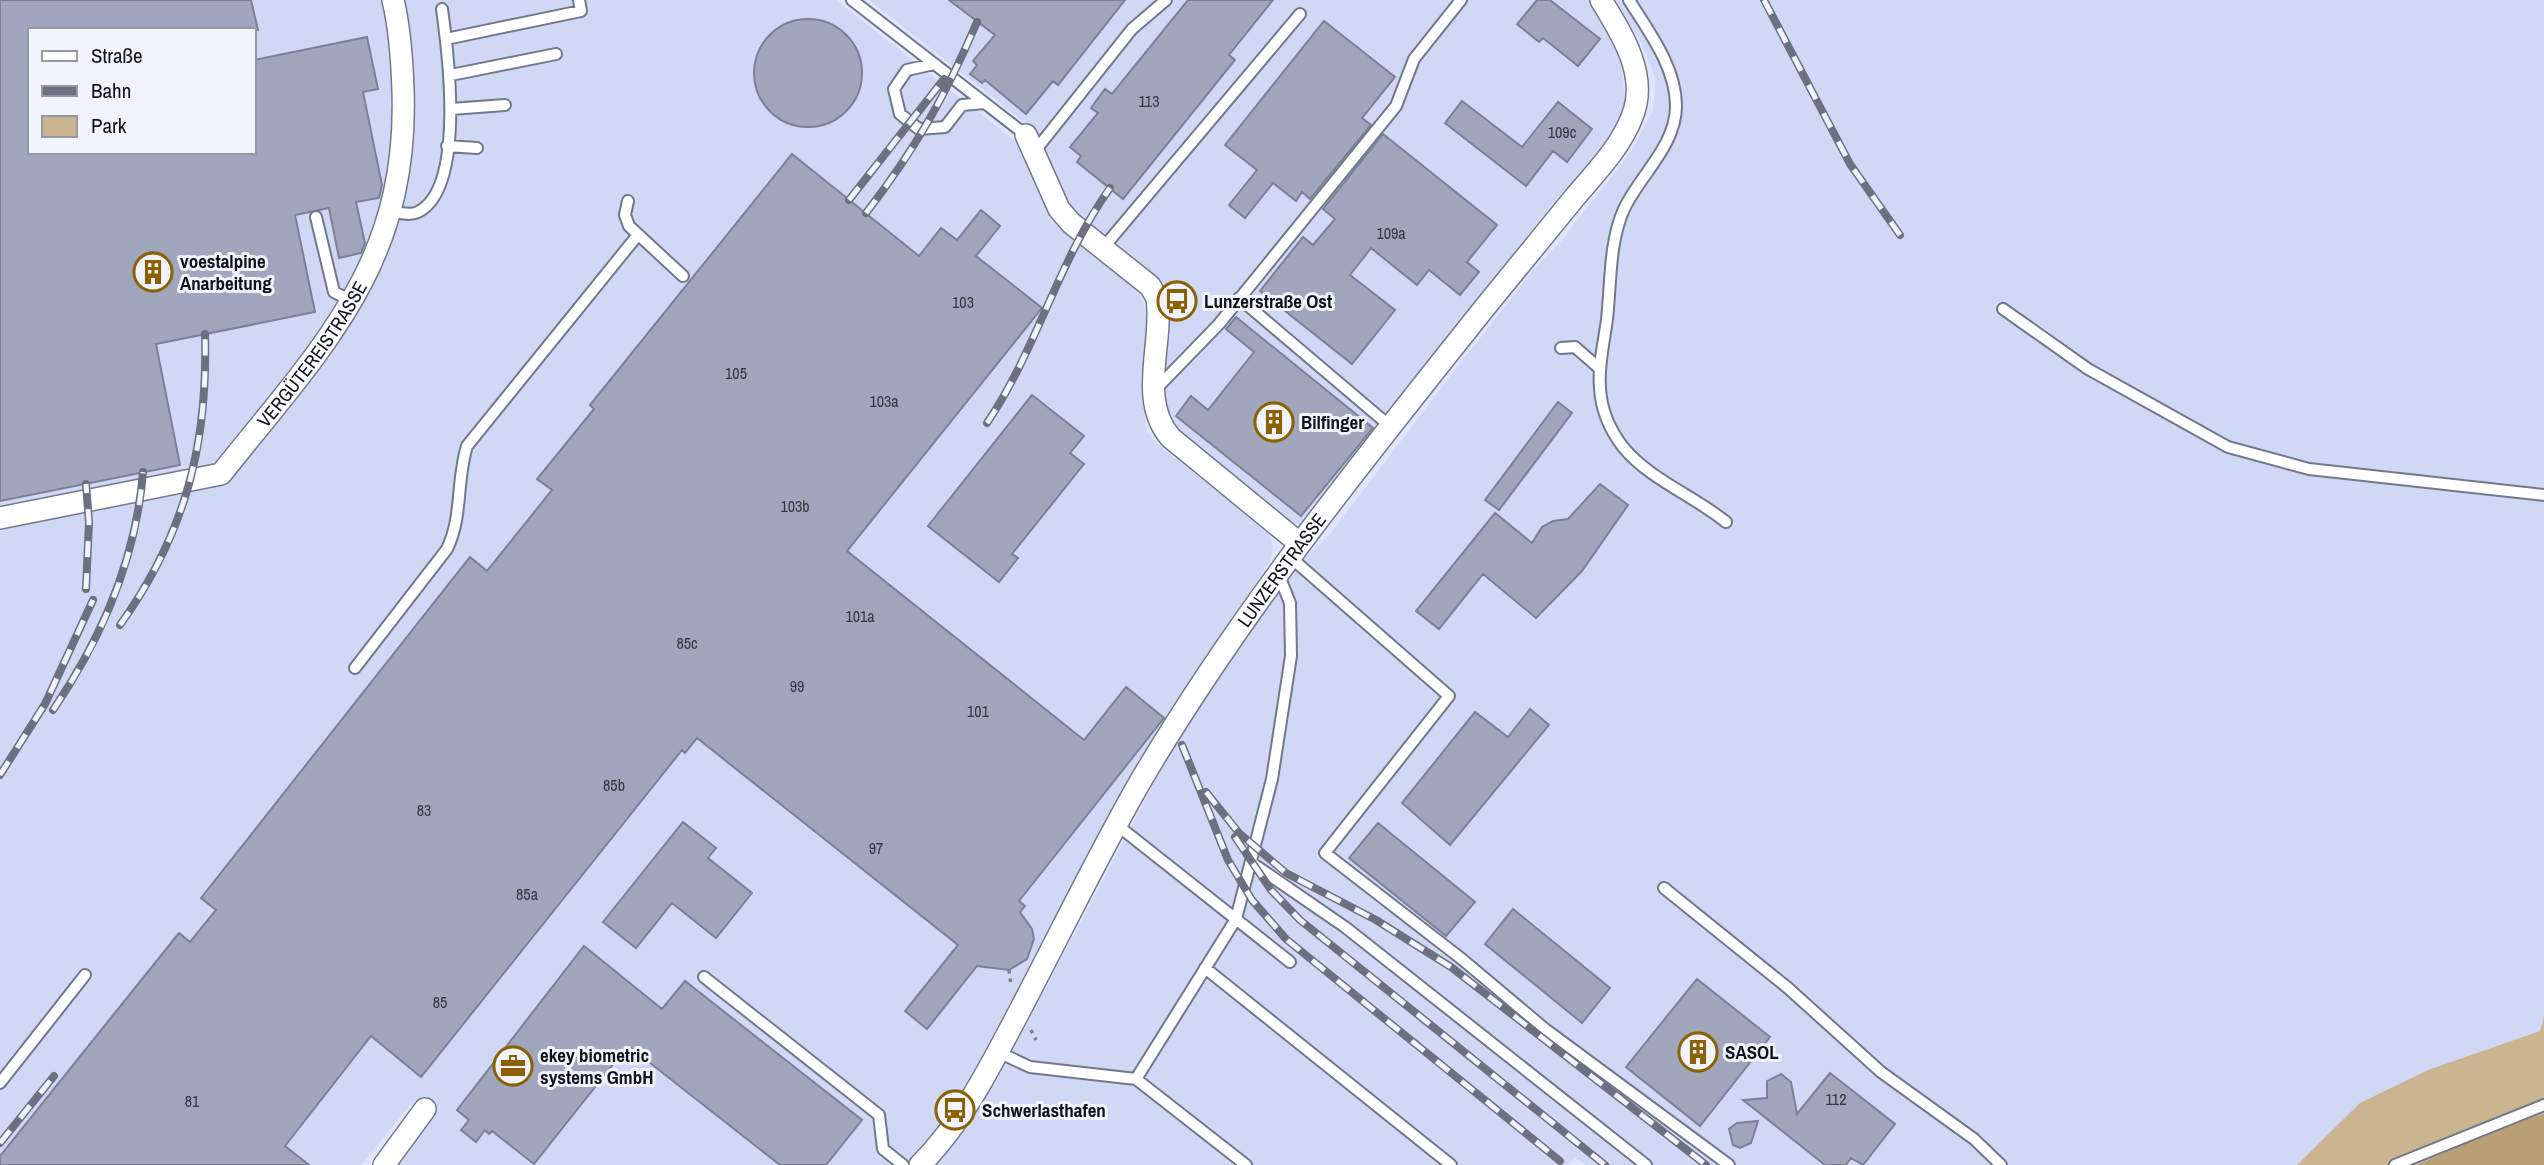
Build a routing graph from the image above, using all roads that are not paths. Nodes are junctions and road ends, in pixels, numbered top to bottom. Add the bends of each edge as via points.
1 (393, 0) edge
2 (579, 0) edge
3 (852, 0) edge
4 (1166, 0) edge
5 (1461, 0) edge
6 (1601, 0) edge
7 (1629, 0) edge
8 (442, 9) dead end
9 (1300, 14) dead end
10 (446, 39) junction
11 (556, 54) dead end
12 (934, 64) junction
13 (451, 75) junction
14 (985, 103) junction
15 (505, 105) dead end
16 (451, 109) junction
17 (1031, 143) junction
18 (447, 146) junction
19 (477, 148) dead end
20 (628, 201) dead end
21 (391, 211) junction
22 (316, 217) dead end
23 (637, 236) junction
24 (1103, 248) junction
25 (683, 276) dead end
26 (1239, 298) junction
27 (352, 301) junction
28 (2003, 309) dead end
29 (1560, 348) dead end
30 (1599, 368) junction
31 (1154, 391) junction
32 (1391, 427) junction
33 (2544, 495) edge
34 (0, 518) edge
35 (1726, 522) dead end
36 (1289, 557) junction
37 (355, 668) dead end
38 (1117, 825) junction
39 (1252, 863) junction
40 (1664, 888) dead end
41 (1236, 919) junction
42 (1290, 962) dead end
43 (1205, 968) junction
44 (85, 975) dead end
45 (704, 977) dead end
46 (998, 1052) junction
47 (1136, 1079) junction
48 (0, 1083) edge
49 (2544, 1105) edge
50 (425, 1109) dead end
51 (384, 1165) edge
52 (903, 1165) edge
53 (920, 1165) edge
54 (1246, 1165) edge
55 (1451, 1165) edge
56 (1646, 1165) edge
57 (1729, 1165) edge
58 (2001, 1165) edge
59 (2395, 1165) edge

1 - 21 street, VERGÜTEREISTRASSE via 403,141
2 - 10 lane via 581,11
3 - 12 lane
4 - 17 lane via 1132,29
5 - 26 lane via 1414,59 1396,106
6 - 32 street, LUNZERSTRASSE via 1636,72 1633,116 1616,148
7 - 30 lane via 1667,66 1676,107 1661,152 1623,211
8 - 10 lane
9 - 24 lane
10 - 13 lane
11 - 13 lane
12 - 14 lane
12 - 14 lane via 907,70 894,89 900,114 919,130 945,127 962,105
13 - 16 lane
14 - 17 lane
15 - 16 lane
16 - 18 lane
17 - 24 street via 1059,209
18 - 19 lane
18 - 21 lane via 443,174 424,208 416,213
20 - 23 lane via 625,215
21 - 27 street, VERGÜTEREISTRASSE via 380,248
22 - 27 lane via 334,292
23 - 25 lane
23 - 37 lane via 467,446 460,468 457,530 447,550
24 - 31 street via 1150,286 1157,298
26 - 31 lane
26 - 32 lane
27 - 34 street, VERGÜTEREISTRASSE via 334,333 221,474
28 - 33 lane via 2088,369 2228,447 2309,470
29 - 30 lane via 1574,347
30 - 35 lane via 1604,411 1624,448 1644,467
31 - 36 street via 1159,425
32 - 36 street, LUNZERSTRASSE
36 - 38 street, LUNZERSTRASSE via 1189,702
36 - 39 lane via 1291,656 1272,779
36 - 57 lane via 1449,696 1325,853 1545,1029
38 - 41 lane
38 - 46 street, LUNZERSTRASSE
39 - 41 lane
39 - 56 lane via 1345,927
40 - 58 lane via 1788,988 1881,1072 1974,1139
41 - 42 lane
41 - 43 lane
43 - 47 lane
43 - 55 lane
44 - 48 lane
45 - 52 lane via 879,1115 883,1149
46 - 47 lane via 1030,1067
46 - 53 street, LUNZERSTRASSE via 958,1118
47 - 54 lane
49 - 59 lane
50 - 51 street

